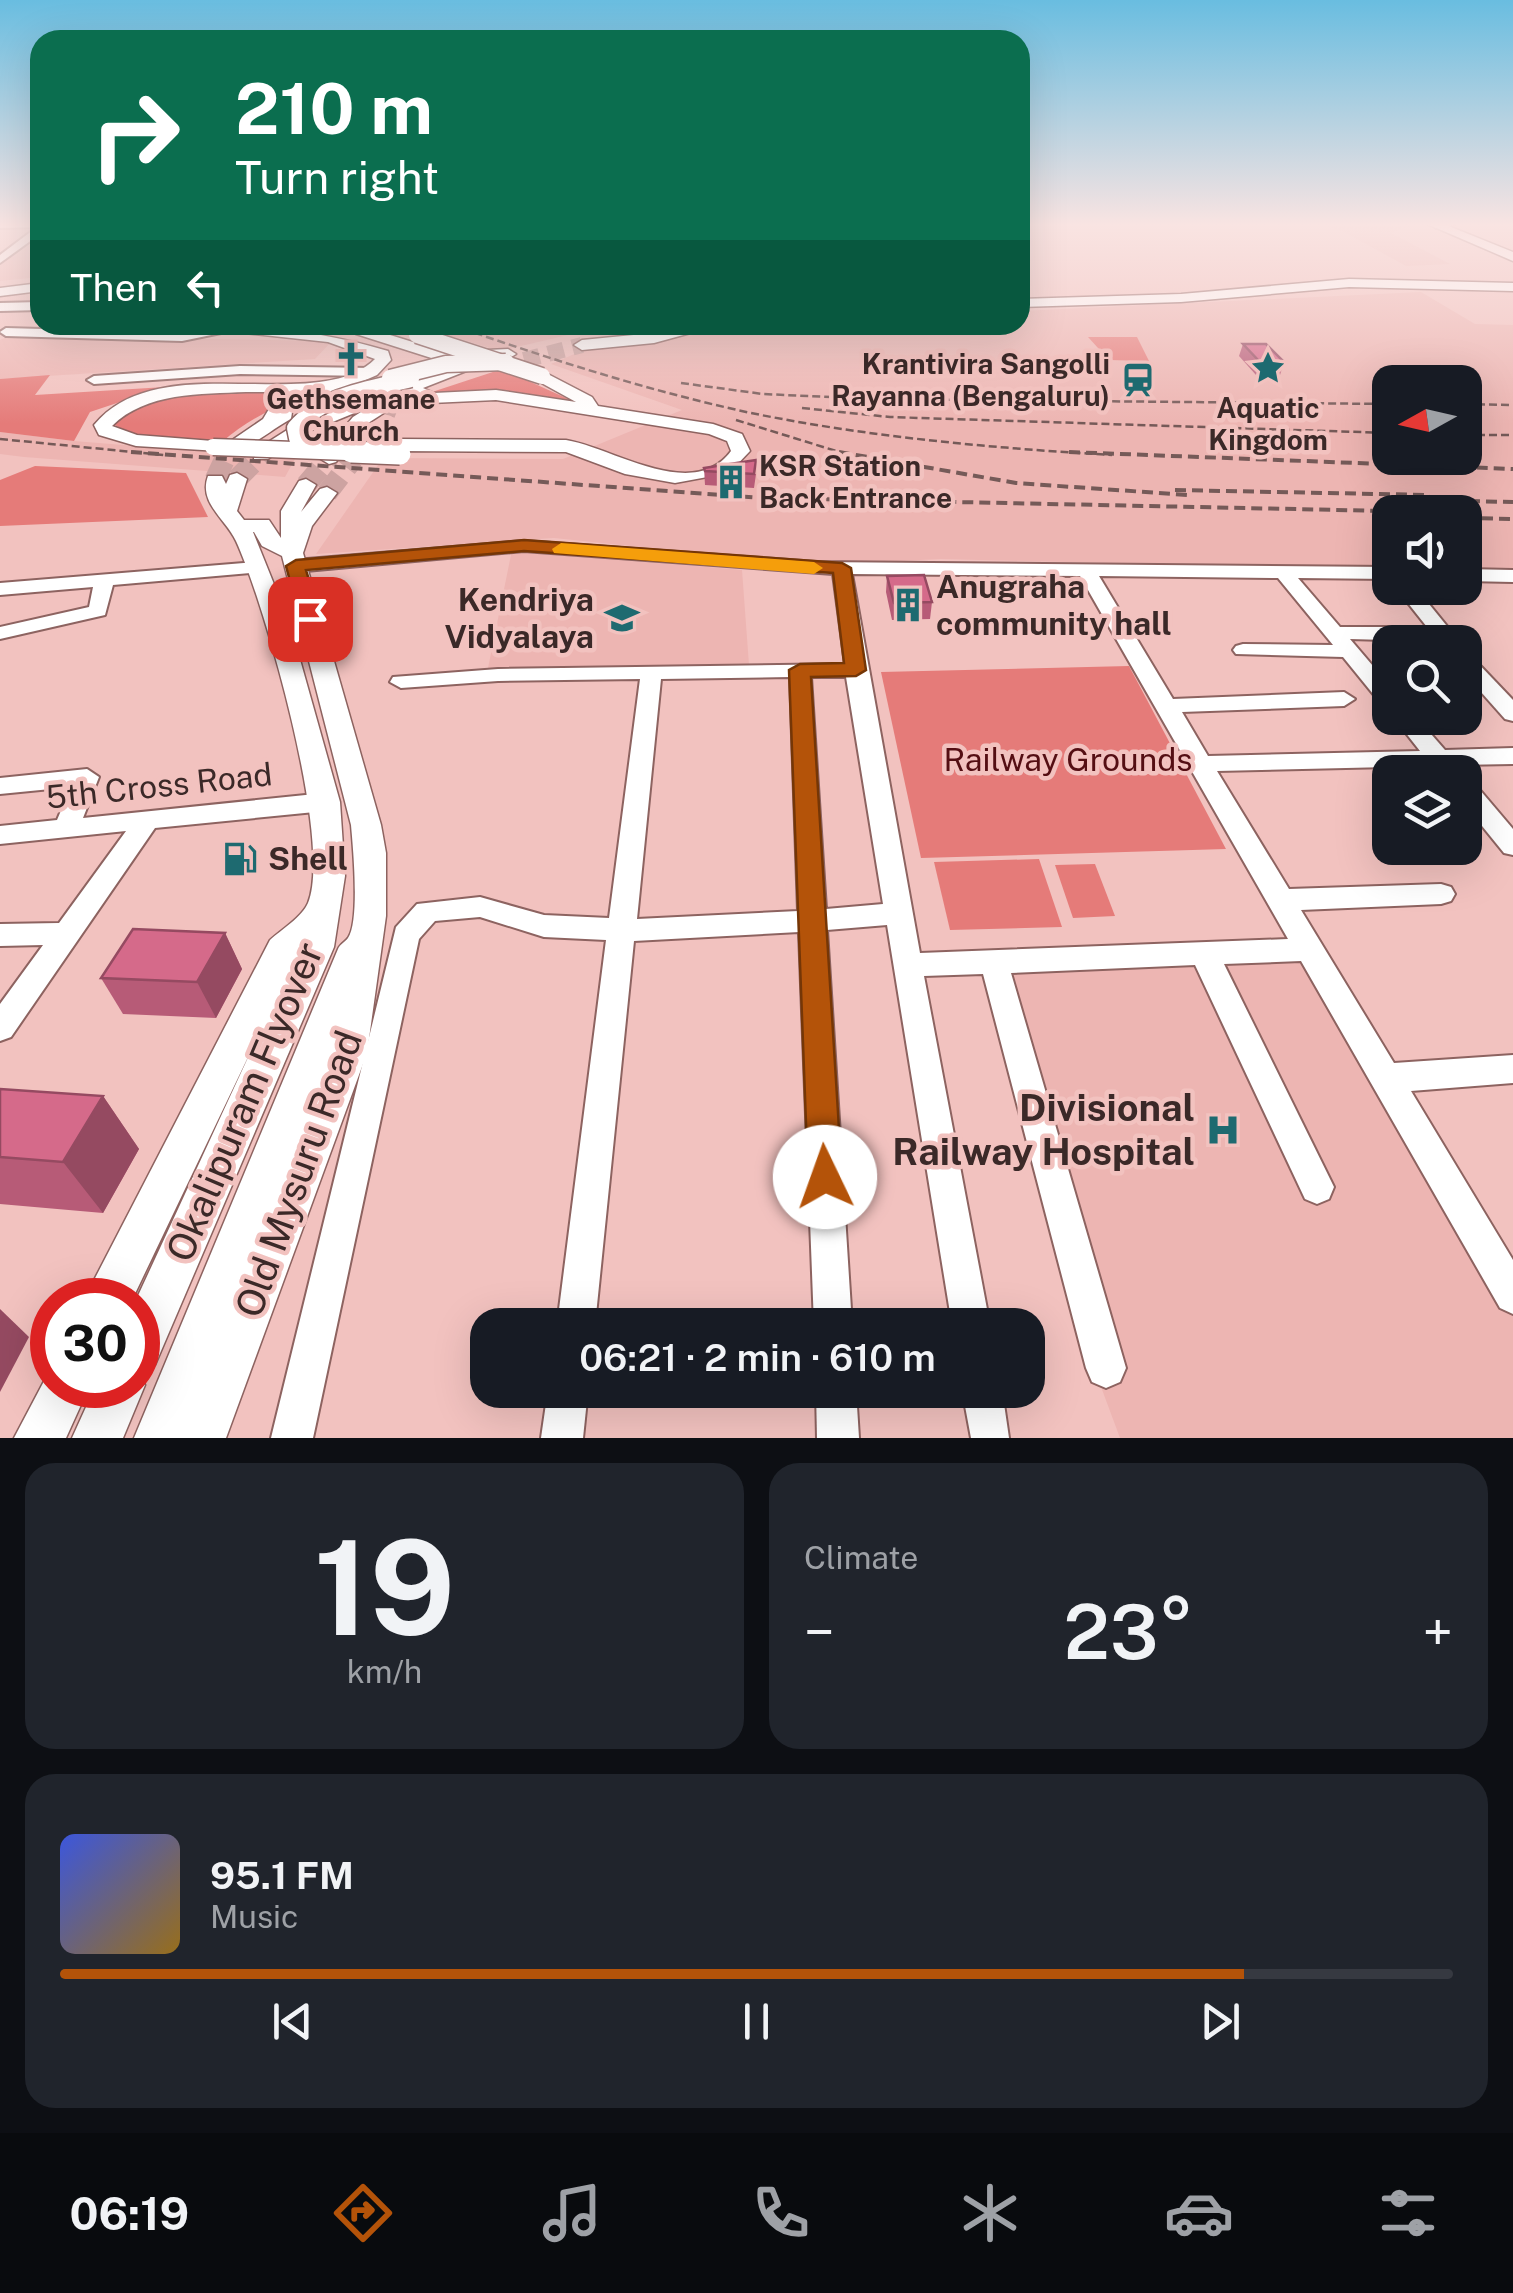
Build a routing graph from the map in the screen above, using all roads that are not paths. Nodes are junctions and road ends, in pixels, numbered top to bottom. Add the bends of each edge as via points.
1 (1349, 290) edge
2 (0, 291) edge
3 (30, 300) edge
4 (30, 304) edge
5 (1030, 305) edge
6 (0, 307) edge
7 (30, 319) edge
8 (2, 334) edge
9 (30, 334) edge
10 (62, 335) edge
11 (189, 335) edge
12 (286, 335) edge
13 (329, 335) edge
14 (379, 335) edge
15 (411, 335) edge
16 (637, 335) edge
17 (669, 335) edge
18 (512, 358) junction
19 (434, 374) junction
20 (362, 376) junction
21 (94, 380) dead end
22 (411, 380) junction
23 (335, 391) junction
24 (591, 411) junction
25 (387, 415) tunnel mouth
26 (578, 451) junction
27 (228, 452) tunnel mouth
28 (260, 455) tunnel mouth
29 (344, 457) junction
30 (226, 480) tunnel mouth
31 (316, 489) tunnel mouth
32 (232, 520) junction
33 (294, 560) junction
34 (256, 568) junction
35 (842, 568) junction
36 (1085, 568) junction
37 (1283, 572) junction
38 (1372, 573) edge
39 (1482, 575) edge
40 (1513, 576) edge
41 (104, 581) junction
42 (0, 590) edge
43 (1420, 605) edge
44 (1436, 625) edge
45 (0, 633) edge
46 (1334, 633) junction
47 (1372, 635) edge
48 (1243, 650) dead end
49 (1349, 651) junction
50 (800, 670) junction
51 (856, 670) junction
52 (652, 673) junction
53 (1372, 678) edge
54 (1482, 680) edge
55 (401, 682) dead end
56 (1344, 699) dead end
57 (1167, 706) junction
58 (1513, 714) edge
59 (1419, 735) edge
60 (1436, 755) edge
61 (1513, 756) edge
62 (1482, 760) edge
63 (1202, 764) junction
64 (1372, 765) edge
65 (0, 786) edge
66 (325, 802) junction
67 (1482, 809) edge
68 (148, 819) junction
69 (66, 829) junction
70 (0, 835) edge
71 (1513, 846) edge
72 (1440, 894) dead end
73 (1282, 900) junction
74 (325, 910) junction
75 (898, 914) junction
76 (369, 916) junction
77 (812, 918) junction
78 (624, 930) junction
79 (0, 934) edge
80 (65, 934) junction
81 (1312, 949) junction
82 (1204, 953) junction
83 (994, 962) junction
84 (908, 966) junction
85 (0, 1028) edge
86 (1513, 1069) edge
87 (1388, 1078) junction
88 (1316, 1187) dead end
89 (119, 1278) edge
90 (1513, 1294) edge
91 (160, 1299) edge
92 (578, 1308) edge
93 (832, 1308) edge
94 (968, 1308) edge
95 (1106, 1368) dead end
96 (111, 1408) edge
97 (566, 1408) edge
98 (837, 1408) edge
99 (985, 1408) edge
100 (990, 1434) dead end
101 (97, 1438) edge
102 (159, 1438) edge
103 (201, 1438) edge
104 (292, 1438) edge
105 (562, 1438) edge
106 (838, 1438) edge

1 - 5 main road
2 - 3 main road
4 - 6 street
7 - 8 street
8 - 9 street
10 - 11 street
12 - 20 main road via 358,343 384,356
13 - 22 main road via 372,340 400,352
14 - 18 main road via 444,357
15 - 18 main road, bridge
16 - 17 main road via 575,343
18 - 19 main road
18 - 22 main road
18 - 23 main road, bridge via 446,364
18 - 24 main road, bridge via 586,401
19 - 22 main road
19 - 28 main road via 289,433
20 - 21 street via 240,370
20 - 23 main road
22 - 24 main road via 436,398 496,395
22 - 29 main road via 369,412
22 - 29 main road, bridge via 341,399 298,422 298,438
23 - 27 main road
23 - 29 main road, bridge via 154,396 120,408 103,425 111,435 136,440
24 - 26 main road via 589,440
24 - 26 main road via 720,430 735,438 741,452 728,466 694,475 648,474
25 - 29 main road
26 - 29 main road, bridge
30 - 32 main road via 214,490
31 - 33 main road
32 - 33 main road via 262,525
32 - 34 main road
33 - 35 street via 524,546
33 - 76 main road, Old Mysuru Road via 366,825
34 - 41 street
34 - 66 main road via 278,624
35 - 36 street
35 - 51 street
36 - 37 street
36 - 57 street
37 - 38 street
37 - 46 street
39 - 40 street
41 - 42 street
41 - 45 street via 98,611
43 - 44 street
46 - 47 street
46 - 49 street
48 - 49 street
49 - 53 street
50 - 51 street
50 - 52 street
50 - 77 street
51 - 75 street
52 - 55 street
52 - 78 street
54 - 58 street
56 - 57 street
57 - 63 street
59 - 60 street
61 - 62 street
63 - 64 street
63 - 73 street
65 - 69 street via 86,778
66 - 68 street, 5th Cross Road
66 - 74 main road
67 - 71 street
68 - 69 street, 5th Cross Road
68 - 80 street
69 - 70 street, 5th Cross Road
72 - 73 street
73 - 81 street
74 - 89 main road via 282,950
74 - 91 main road, Okalipuram Flyover via 309,964
75 - 77 street
75 - 84 street
76 - 102 main road
76 - 103 main road, Old Mysuru Road via 348,1053
77 - 78 street
77 - 93 street
78 - 92 street
78 - 104 street via 544,926 480,906 428,911 406,935
79 - 80 street
80 - 85 street
81 - 82 street
81 - 87 street
82 - 83 street
82 - 88 street
83 - 84 street
83 - 95 street
84 - 94 street
86 - 87 street
87 - 90 street
96 - 101 main road
97 - 105 street
98 - 106 street
99 - 100 street

